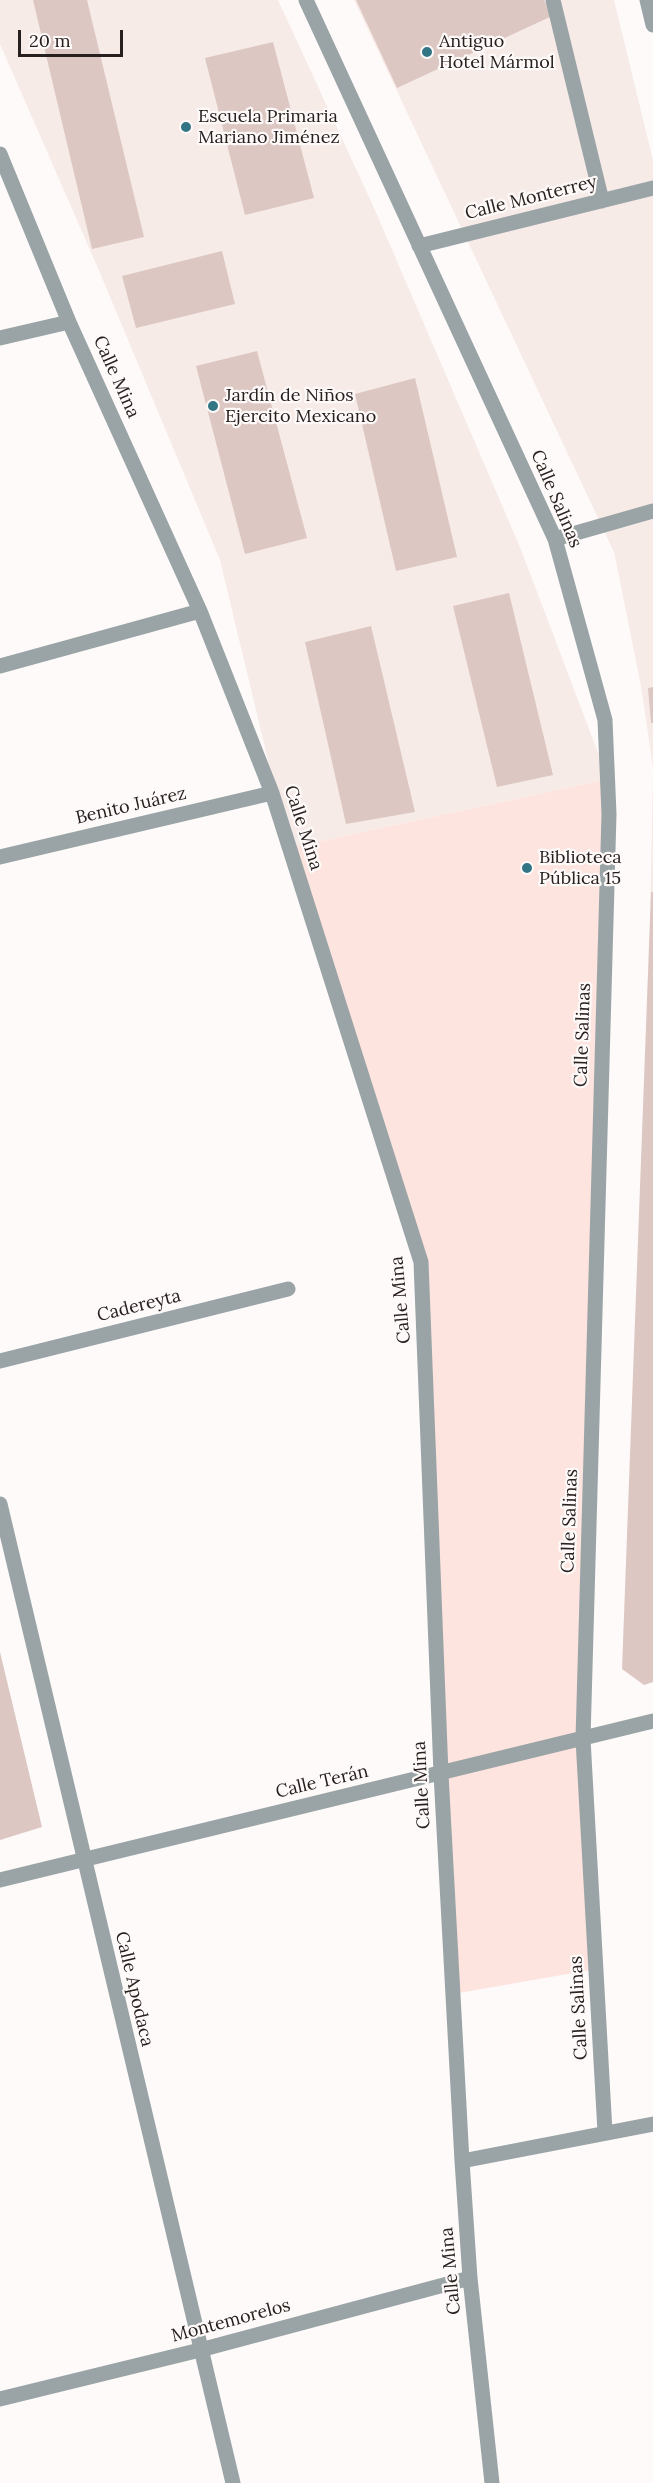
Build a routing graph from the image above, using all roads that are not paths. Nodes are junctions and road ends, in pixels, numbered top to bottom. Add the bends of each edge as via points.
1 (306, 0) edge
2 (553, 0) edge
3 (647, 0) edge
4 (653, 25) edge
5 (0, 154) edge
6 (653, 188) edge
7 (602, 201) junction
8 (419, 246) junction
9 (69, 322) junction
10 (0, 338) edge
11 (653, 511) edge
12 (555, 539) junction
13 (200, 611) junction
14 (0, 666) edge
15 (272, 793) junction
16 (0, 857) edge
17 (288, 1289) dead end
18 (0, 1361) edge
19 (0, 1504) edge
20 (653, 1720) edge
21 (583, 1739) junction
22 (441, 1774) junction
23 (83, 1858) junction
24 (0, 1880) edge
25 (653, 2124) edge
26 (605, 2132) junction
27 (462, 2161) junction
28 (470, 2278) junction
29 (200, 2350) junction
30 (0, 2399) edge
31 (233, 2483) edge
32 (492, 2483) edge

1 - 8 street, Calle Salinas
2 - 7 street
3 - 4 street
5 - 9 street, Calle Mina
6 - 7 street, Calle Monterrey
7 - 8 street, Calle Monterrey
8 - 12 street, Calle Salinas
9 - 10 street
9 - 13 street, Calle Mina
11 - 12 street
12 - 21 street, Calle Salinas via 605,720 609,814
13 - 14 street
13 - 15 street, Calle Mina
15 - 16 street, Benito Juárez
15 - 22 street, Calle Mina via 421,1262
17 - 18 street, Cadereyta
19 - 23 street, Calle Apodaca
20 - 21 street, Calle Terán
21 - 22 street, Calle Terán
21 - 26 street, Calle Salinas
22 - 23 street, Calle Terán
22 - 27 street, Calle Mina
23 - 24 street, Calle Terán
23 - 29 street, Calle Apodaca
25 - 26 street
26 - 27 street
27 - 28 street, Calle Mina
28 - 29 street, Montemorelos
28 - 32 street, Calle Mina
29 - 30 street, Montemorelos
29 - 31 street, Calle Apodaca

